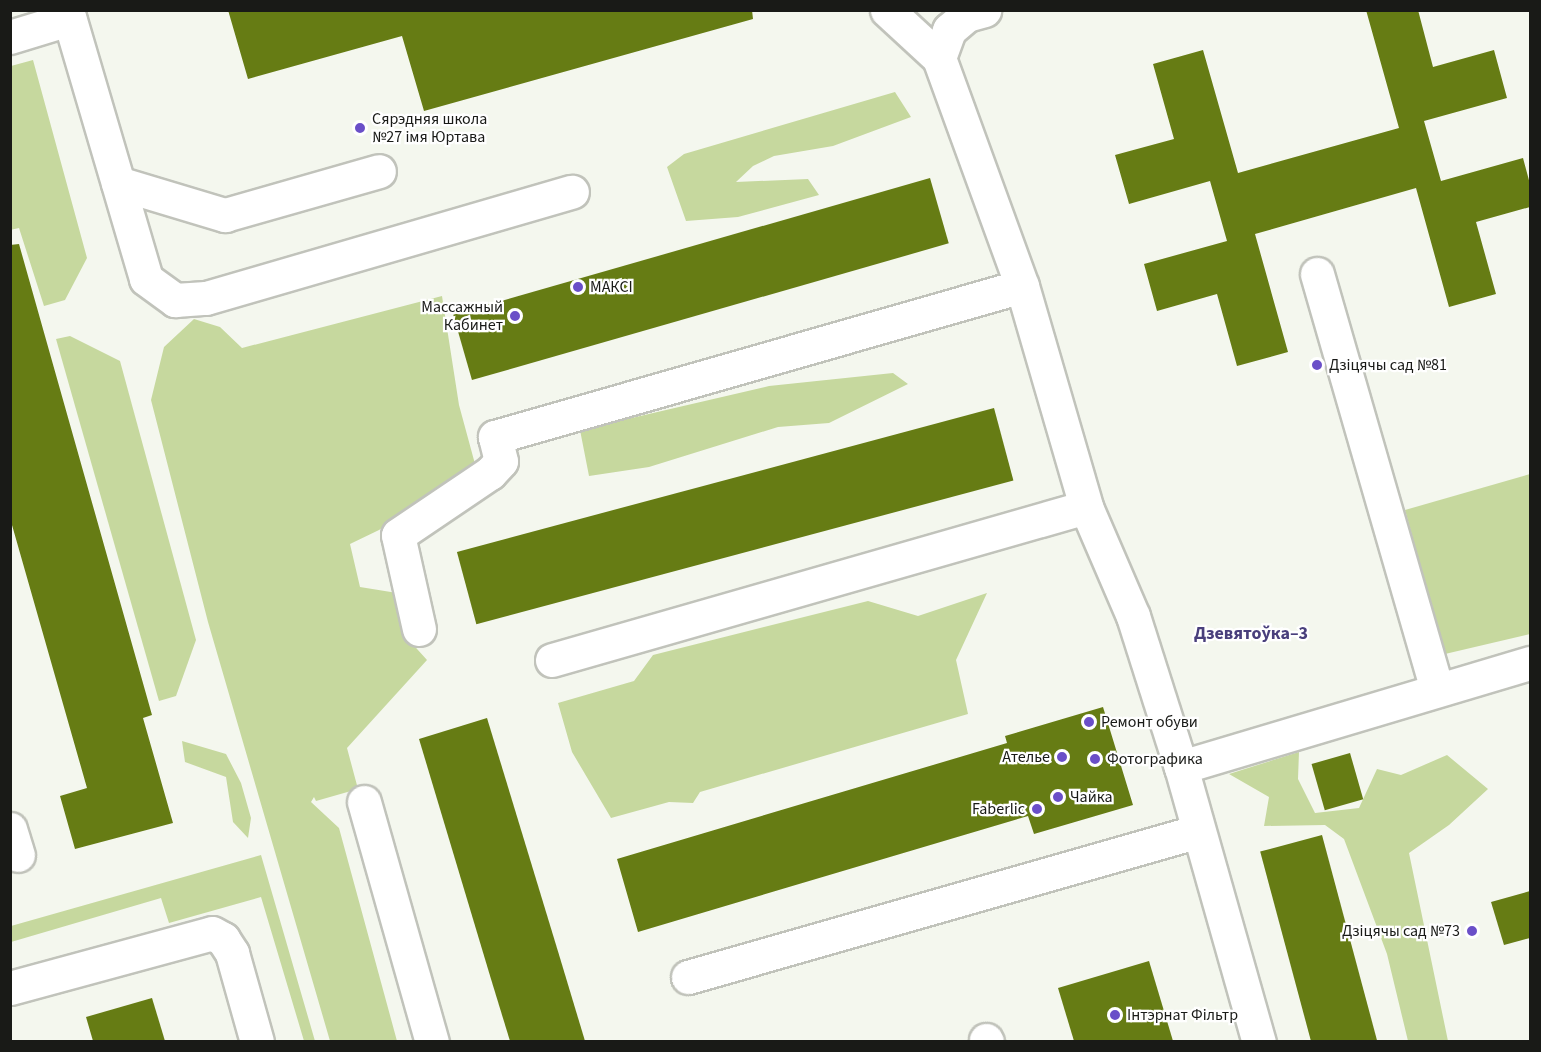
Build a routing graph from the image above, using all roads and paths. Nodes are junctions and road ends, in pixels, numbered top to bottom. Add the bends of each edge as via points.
1 (887, 10) edge
2 (984, 10) edge
3 (68, 14) edge
4 (10, 37) edge
5 (926, 61) junction
6 (379, 171) dead end
7 (117, 183) junction
8 (572, 192) dead end
9 (1317, 274) dead end
10 (1022, 286) junction
11 (1086, 507) junction
12 (418, 629) dead end
13 (552, 660) dead end
14 (1530, 663) edge
15 (1437, 689) junction
16 (1181, 767) junction
17 (364, 802) dead end
18 (1199, 831) junction
19 (688, 977) dead end
20 (10, 988) edge
21 (257, 1041) edge
22 (432, 1041) edge
23 (1259, 1041) edge

1 - 5 street
2 - 5 street via 967,15 949,30
3 - 4 street
3 - 7 street
5 - 10 street
6 - 7 street via 225,215
7 - 8 street via 146,279 175,300 206,298
9 - 15 street
10 - 11 street
10 - 12 street via 495,437 501,461 490,473 398,535
11 - 13 street
11 - 16 street via 1133,616
14 - 15 street
15 - 16 street
16 - 18 street
17 - 22 street
18 - 19 street
18 - 23 street
20 - 21 street via 212,933 223,939 232,953

